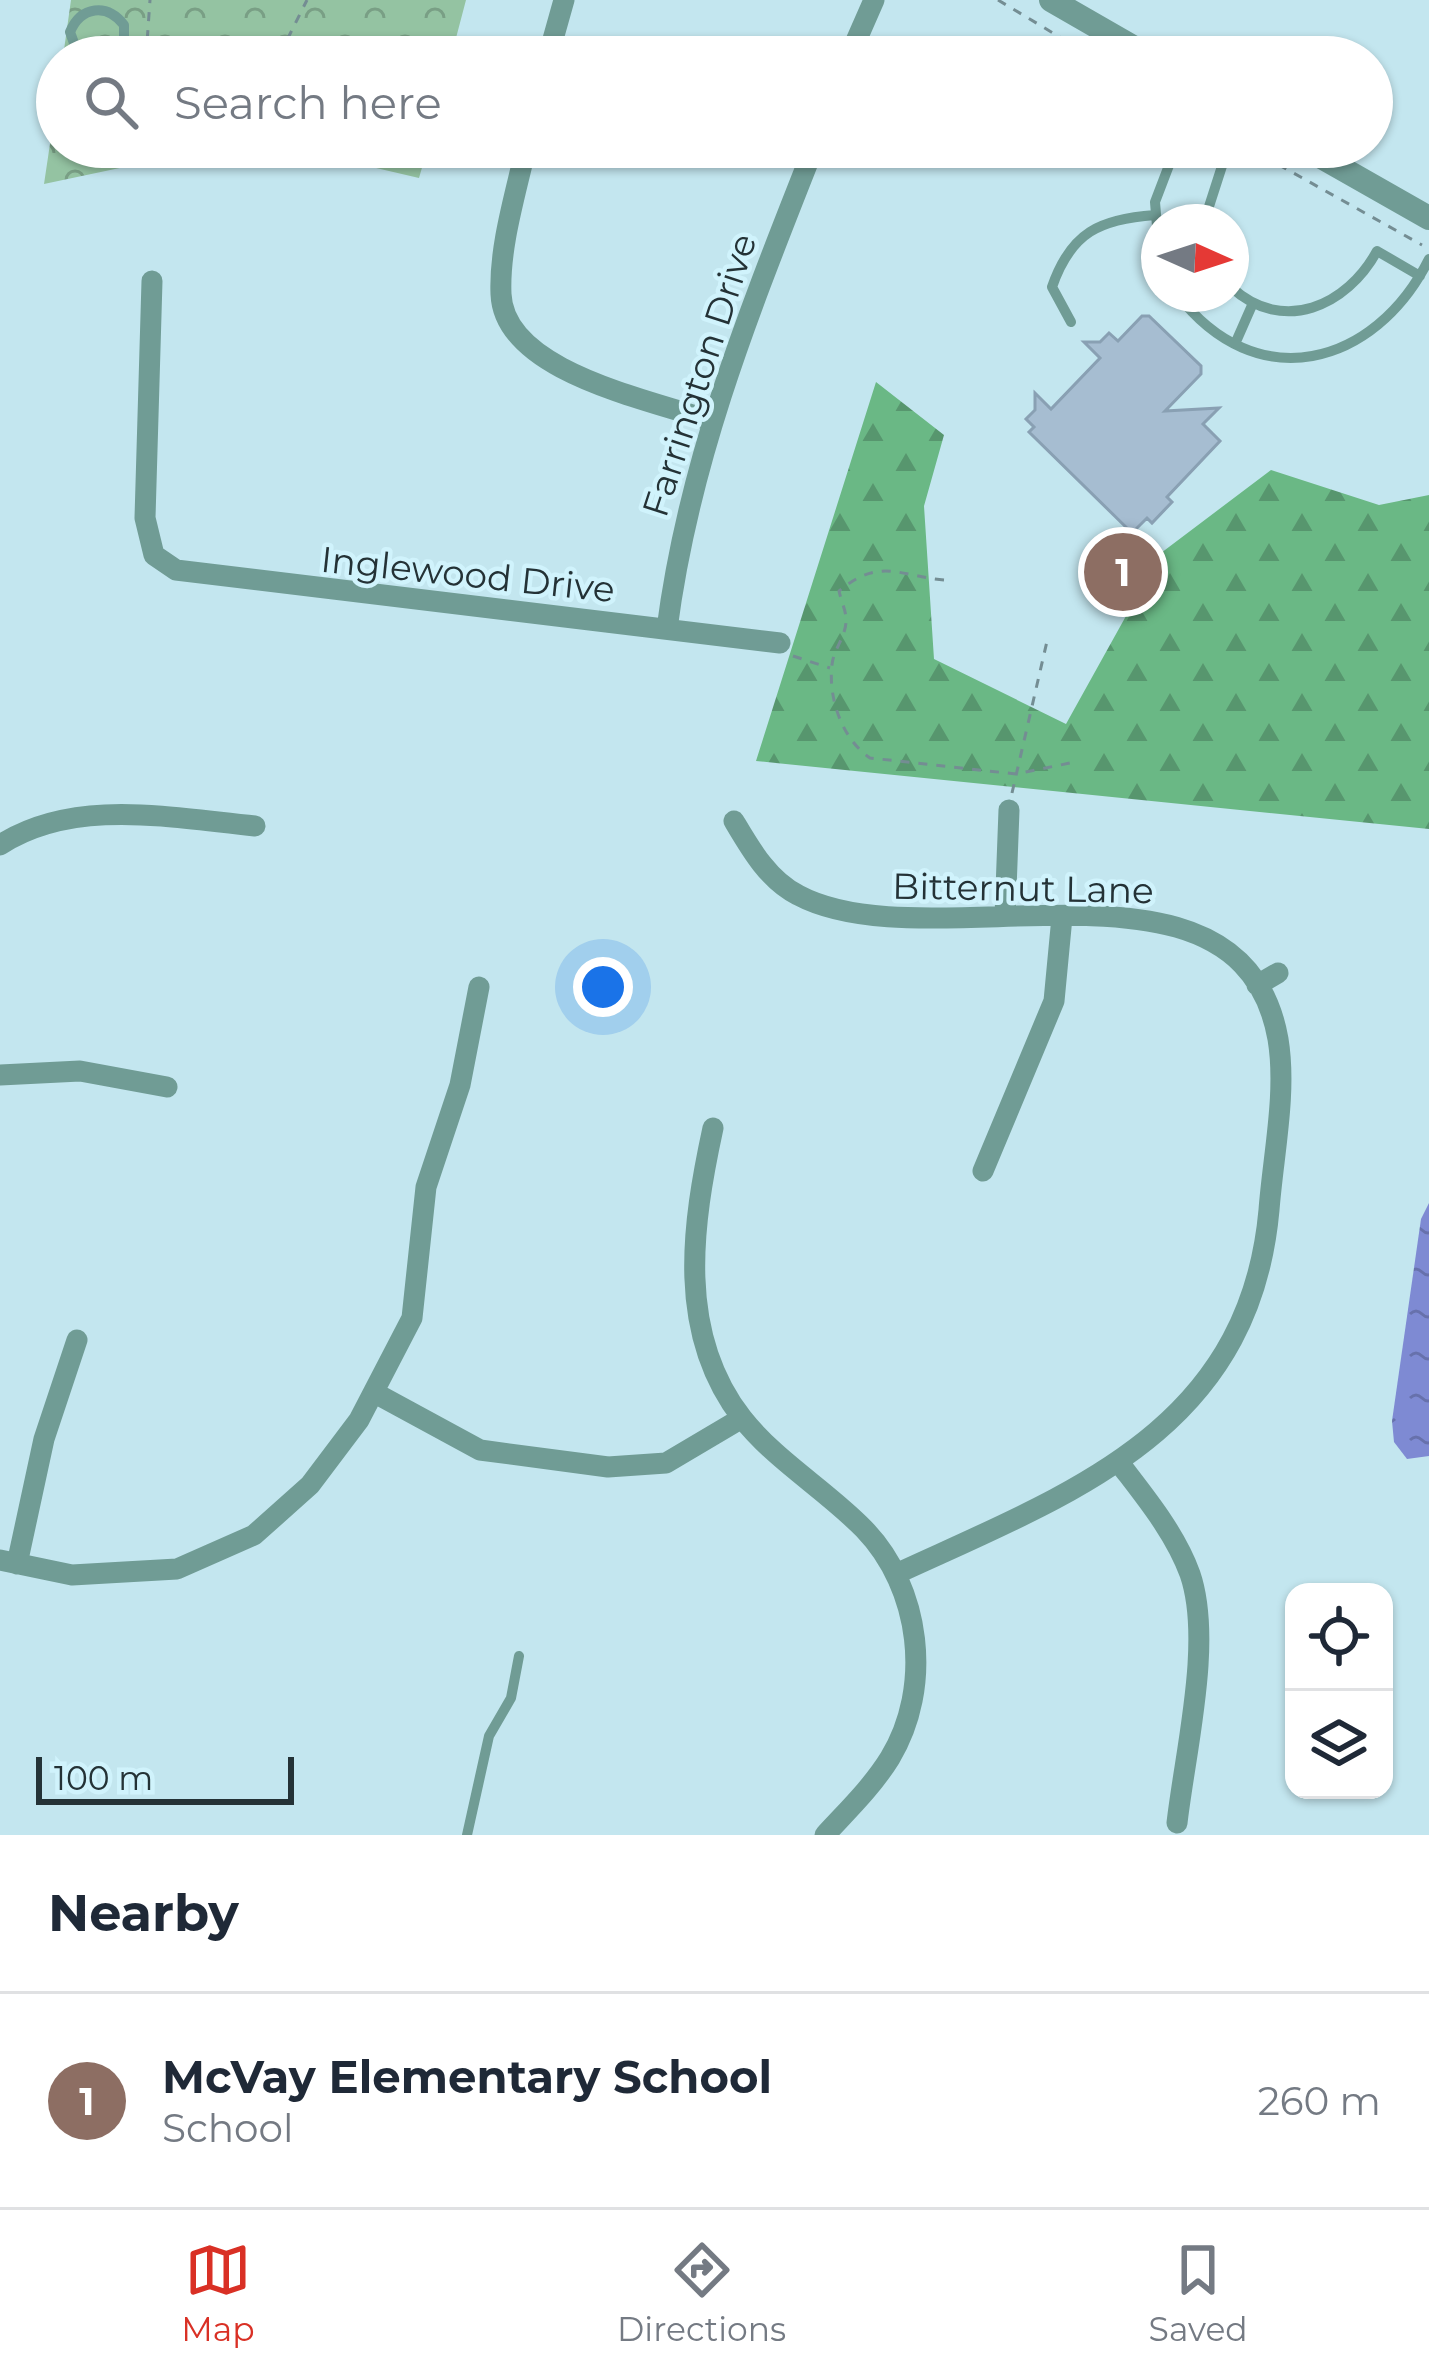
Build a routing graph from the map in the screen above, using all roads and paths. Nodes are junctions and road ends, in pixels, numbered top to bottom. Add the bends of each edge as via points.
1 (121, 0) edge
2 (150, 0) edge
3 (307, 0) edge
4 (563, 0) edge
5 (874, 0) edge
6 (998, 0) edge
7 (1052, 0) edge
8 (117, 16) junction
9 (72, 36) edge
10 (126, 36) edge
11 (147, 36) edge
12 (289, 36) edge
13 (554, 36) edge
14 (858, 36) edge
15 (1058, 36) edge
16 (1114, 36) edge
17 (522, 168) edge
18 (806, 168) edge
19 (1166, 168) edge
20 (1221, 168) edge
21 (1284, 168) edge
22 (1341, 168) edge
23 (1157, 204) edge
24 (1210, 204) edge
25 (1141, 217) edge
26 (1429, 218) edge
27 (1416, 242) dead end
28 (1429, 259) edge
29 (1420, 276) junction
30 (152, 281) dead end
31 (1249, 300) edge
32 (1253, 303) junction
33 (1192, 312) edge
34 (1071, 322) dead end
35 (1234, 344) junction
36 (710, 421) junction
37 (944, 580) dead end
38 (667, 629) junction
39 (1048, 637) dead end
40 (780, 643) joint
41 (832, 669) junction
42 (1070, 763) dead end
43 (1016, 774) junction
44 (1009, 810) joint
45 (734, 820) dead end
46 (255, 826) dead end
47 (0, 845) edge
48 (1005, 916) junction
49 (1062, 917) junction
50 (1278, 973) dead end
51 (1257, 985) junction
52 (479, 987) dead end
53 (0, 1075) edge
54 (167, 1087) dead end
55 (712, 1128) dead end
56 (983, 1171) dead end
57 (77, 1340) dead end
58 (375, 1394) junction
59 (742, 1418) junction
60 (1120, 1464) junction
61 (8, 1562) edge
62 (896, 1574) junction
63 (519, 1655) dead end
64 (1177, 1823) dead end
65 (467, 1835) edge
66 (825, 1835) edge

1 - 8 lane
2 - 11 path
3 - 12 path
4 - 13 street
5 - 14 street
6 - 15 path
7 - 16 street
8 - 9 lane via 94,9 75,21
8 - 10 lane
17 - 36 street via 501,293 520,342 556,366
18 - 36 street, Farrington Drive
19 - 23 lane
20 - 24 lane
21 - 27 path
22 - 26 street
25 - 34 lane via 1096,224 1076,242 1052,287
28 - 29 lane
29 - 32 lane via 1376,251 1343,296 1317,309
29 - 35 lane via 1390,318 1331,352 1286,357
30 - 38 street, Inglewood Drive via 145,510 154,555 176,570
31 - 32 lane
32 - 35 lane
33 - 35 lane
36 - 38 street, Farrington Drive via 679,536
37 - 41 path via 913,570 861,573 839,592 847,622
38 - 40 street, Inglewood Drive
39 - 43 path
40 - 41 path via 788,655
41 - 43 path via 842,726 870,758
42 - 43 path
43 - 44 path
44 - 48 street
45 - 48 street, Bitternut Lane via 759,863 796,895 871,919
46 - 47 street via 106,814 25,829
48 - 49 street, Bitternut Lane
49 - 51 street, Bitternut Lane via 1192,930 1222,946
49 - 56 street via 1054,1001
50 - 51 street
51 - 60 street via 1277,1036 1280,1082 1256,1273 1236,1327 1199,1388
52 - 58 street via 460,1085 426,1187 412,1318
53 - 54 street via 80,1071
55 - 59 street via 696,1207 696,1308
57 - 61 street
58 - 59 street via 480,1450 608,1467 666,1463
58 - 61 street via 285,1512 221,1551 177,1570 126,1576
59 - 62 street via 866,1531
60 - 62 street
60 - 64 street via 1175,1541 1198,1612
62 - 66 street via 914,1630 909,1708 892,1754
63 - 65 lane

